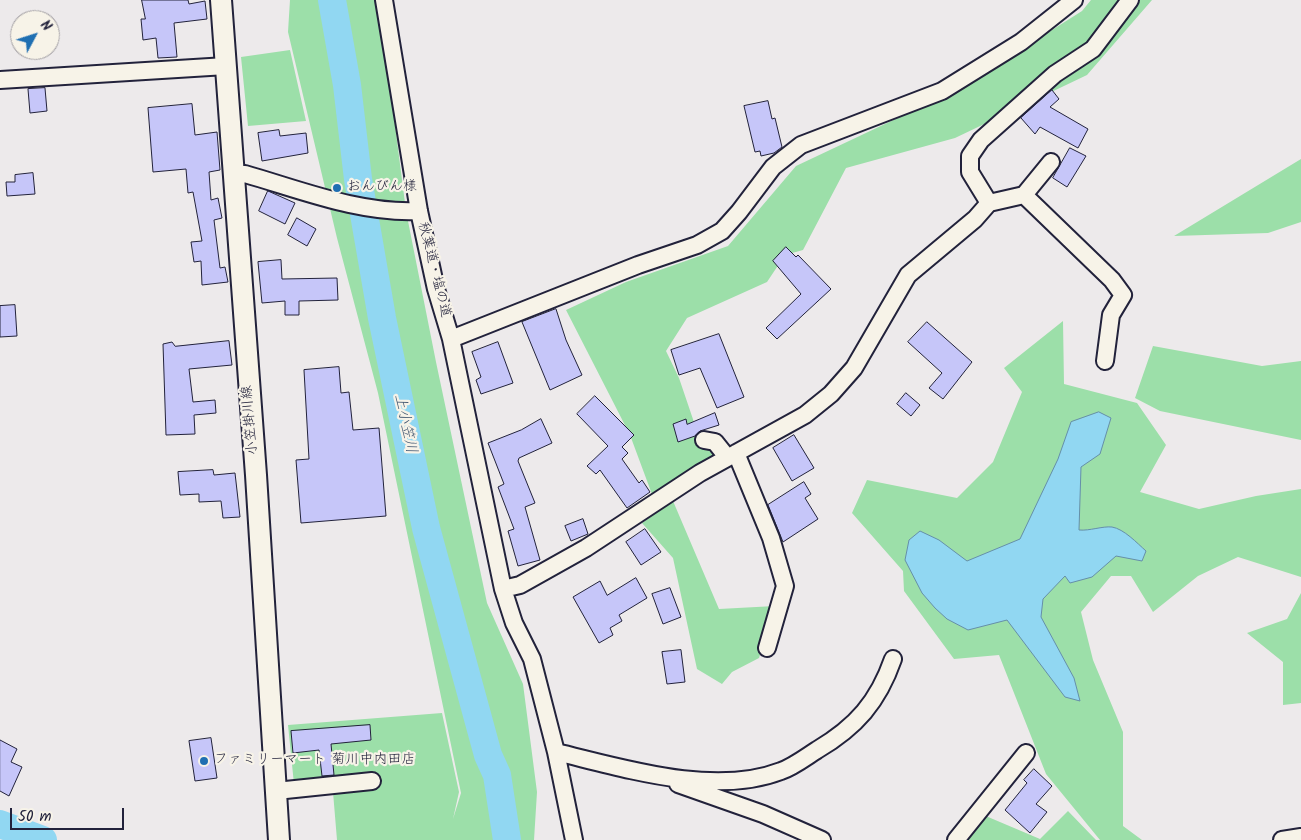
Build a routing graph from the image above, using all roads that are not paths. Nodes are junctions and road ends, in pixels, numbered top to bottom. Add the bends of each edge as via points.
1 (221, 0) edge
2 (384, 0) edge
3 (1074, 0) edge
4 (1130, 0) edge
5 (226, 66) junction
6 (0, 80) edge
7 (1051, 162) dead end
8 (233, 176) junction
9 (1024, 195) junction
10 (989, 203) junction
11 (419, 211) junction
12 (452, 339) junction
13 (1105, 361) dead end
14 (704, 440) dead end
15 (732, 455) junction
16 (503, 590) junction
17 (767, 648) dead end
18 (893, 659) dead end
19 (556, 752) junction
20 (1026, 753) dead end
21 (660, 777) junction
22 (372, 781) dead end
23 (276, 791) junction
24 (1301, 837) edge
25 (959, 839) edge
26 (278, 840) edge
27 (574, 840) edge
28 (822, 840) edge
29 (1282, 840) edge

1 - 5 main road, 小笠掛川線
2 - 11 street
3 - 12 street via 1020,42 942,91 801,145 773,167 722,231 697,245
4 - 10 street via 1093,48 1055,74 981,140 970,156 970,172
5 - 6 street
5 - 8 main road, 小笠掛川線
7 - 9 street
8 - 11 street, 秋葉道・塩の道 via 245,174 345,203 398,212
8 - 23 main road, 小笠掛川線
9 - 10 street
9 - 13 street via 1112,280 1123,295 1111,314
10 - 15 street via 975,219 908,275 854,368 831,394 804,415
11 - 12 street, 秋葉道・塩の道 via 436,289
12 - 16 street, 秋葉道・塩の道
14 - 15 street via 715,442
15 - 16 street via 586,548 520,585
15 - 17 street via 771,538 785,586
16 - 19 street, 秋葉道・塩の道 via 514,623 532,659
18 - 21 street via 884,685 852,728 782,771 746,781
19 - 21 street
19 - 27 street, 秋葉道・塩の道
20 - 25 street
21 - 28 street via 763,814
22 - 23 street
23 - 26 main road, 小笠掛川線
24 - 29 street

